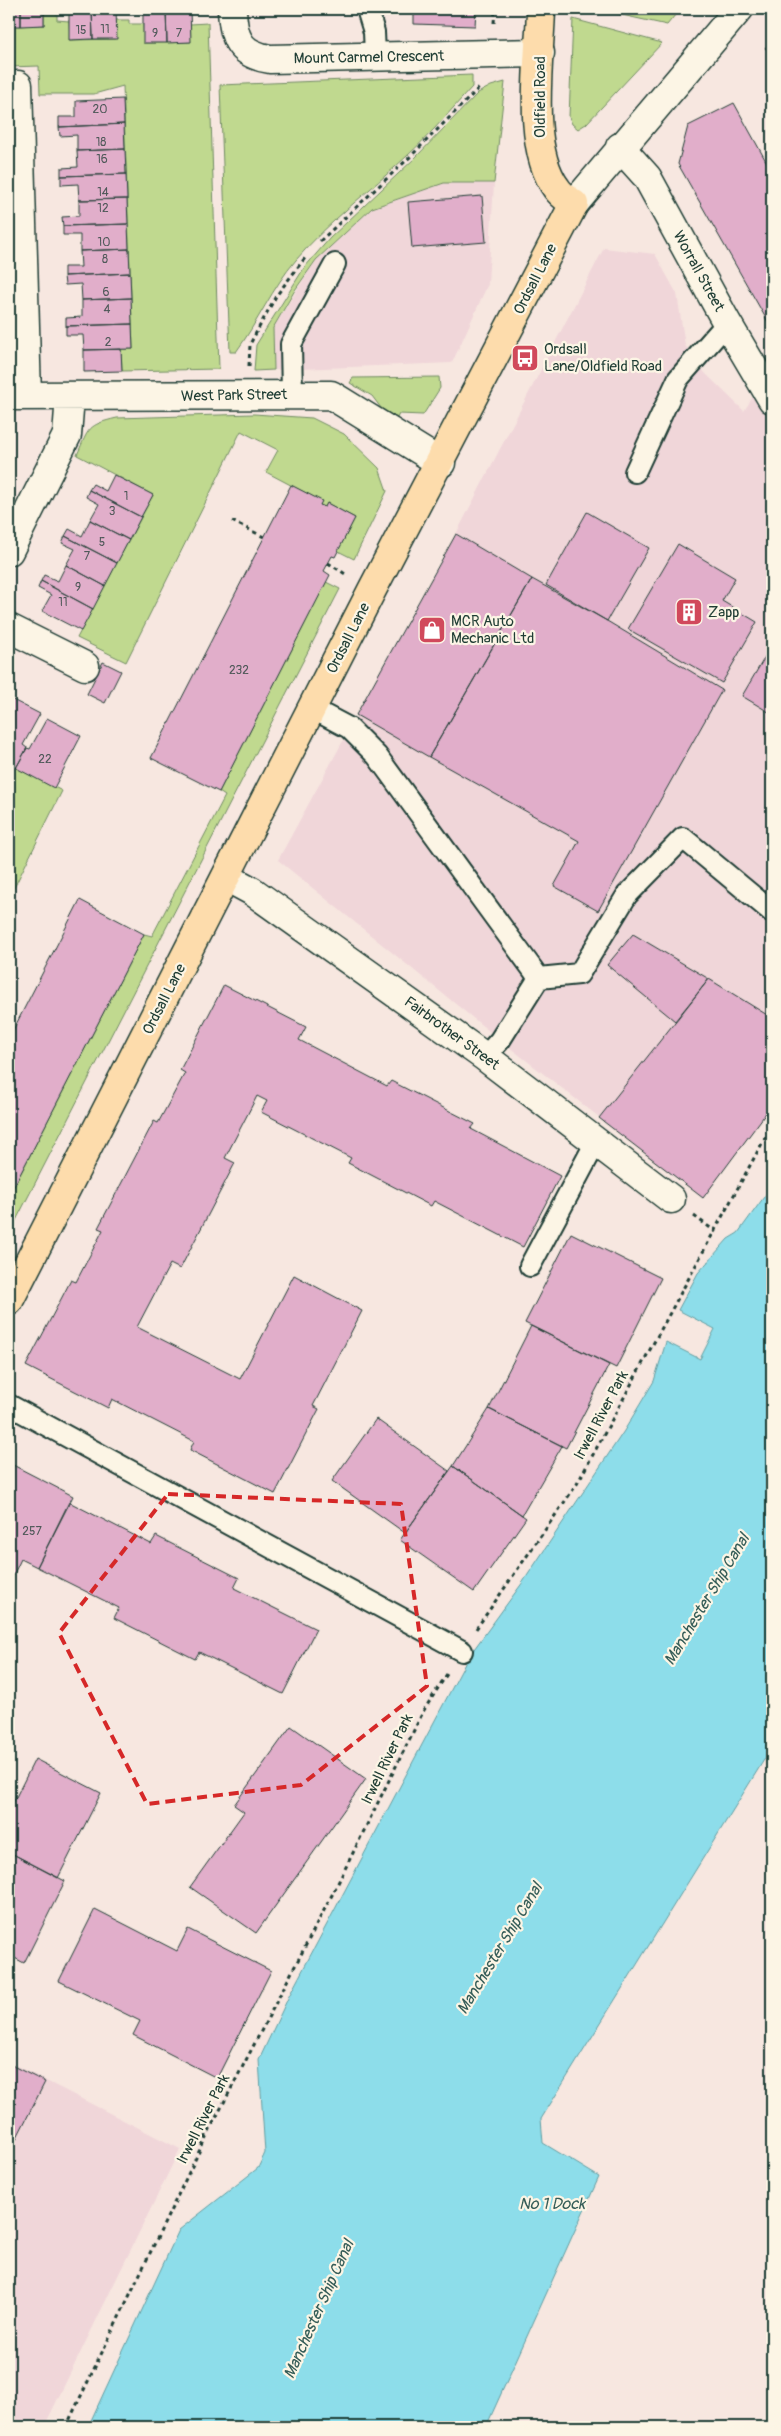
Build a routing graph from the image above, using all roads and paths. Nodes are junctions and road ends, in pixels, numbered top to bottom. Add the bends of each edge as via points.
1 (232, 9) edge
2 (367, 9) edge
3 (541, 9) edge
4 (738, 9) edge
5 (540, 53) junction
6 (375, 55) junction
7 (488, 81) dead end
8 (18, 85) dead end
9 (14, 125) edge
10 (620, 147) junction
11 (574, 204) junction
12 (319, 242) dead end
13 (306, 257) dead end
14 (335, 264) dead end
15 (727, 323) junction
16 (292, 394) junction
17 (251, 395) junction
18 (18, 396) edge
19 (70, 397) junction
20 (772, 399) edge
21 (441, 463) junction
22 (635, 472) dead end
23 (232, 521) dead end
24 (264, 537) dead end
25 (9, 552) edge
26 (328, 563) dead end
27 (352, 578) dead end
28 (9, 628) edge
29 (85, 666) dead end
30 (313, 710) junction
31 (226, 877) junction
32 (772, 912) edge
33 (539, 978) junction
34 (485, 1056) junction
35 (772, 1125) edge
36 (596, 1142) junction
37 (671, 1199) dead end
38 (530, 1266) dead end
39 (9, 1302) edge
40 (9, 1405) edge
41 (462, 1651) junction
42 (66, 2427) edge

1 - 6 street, Mount Carmel Crescent via 238,42 258,57
2 - 6 lane via 374,32
3 - 5 main road, Oldfield Road
4 - 10 street, Ordsall Lane
5 - 6 street, Mount Carmel Crescent
5 - 11 main road, Oldfield Road via 537,132 541,154 557,190
7 - 12 path
8 - 9 street
9 - 18 street
10 - 11 street, Ordsall Lane
10 - 15 street, Worrall Street via 647,177
11 - 21 main road, Ordsall Lane
13 - 17 path via 276,296 250,344
14 - 16 lane via 291,344
15 - 20 street, Worrall Street
15 - 22 lane via 678,379
16 - 17 street, West Park Street
16 - 21 street, West Park Street via 331,395
17 - 19 street, West Park Street
18 - 19 street, West Park Street
19 - 25 street via 67,435
21 - 30 main road, Ordsall Lane via 372,590
23 - 24 path
26 - 27 path
28 - 29 street
30 - 31 main road, Ordsall Lane
30 - 33 lane via 349,728 378,756
31 - 34 street, Fairbrother Street via 252,890
31 - 39 main road, Ordsall Lane
32 - 33 lane via 683,838 627,896 578,974
33 - 34 lane via 500,1040
34 - 36 street, Fairbrother Street
35 - 41 path, Irwell River Park via 577,1484
36 - 37 street, Fairbrother Street
36 - 38 lane
40 - 41 lane
41 - 42 path, Irwell River Park via 424,1710 207,2135

